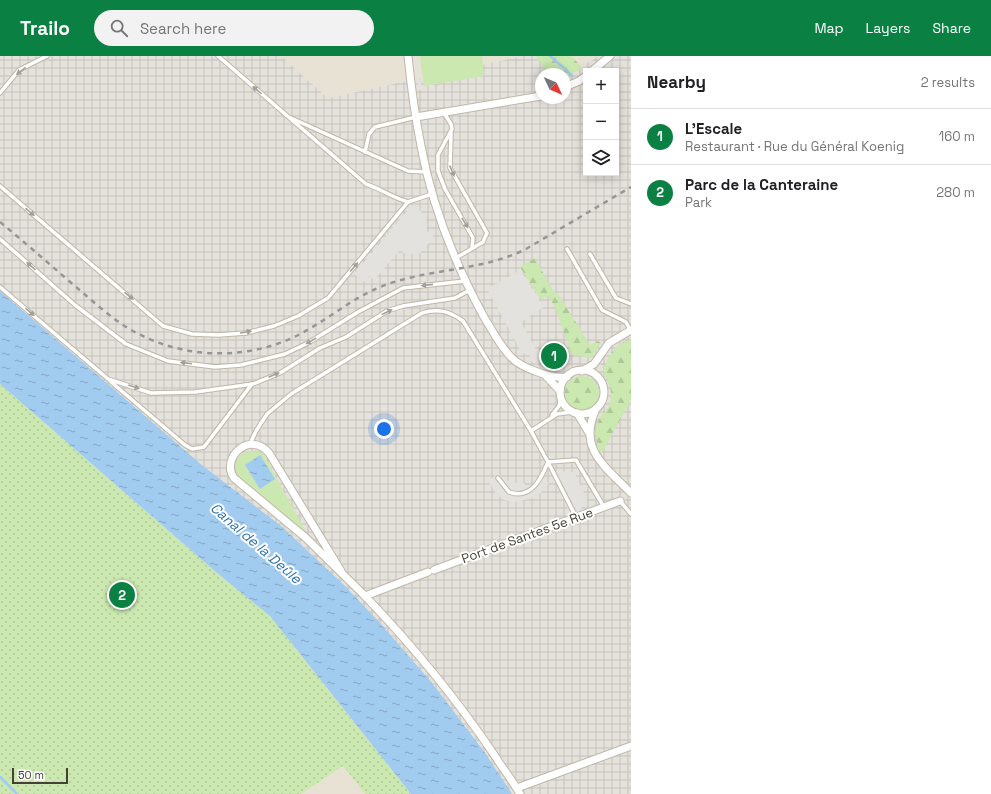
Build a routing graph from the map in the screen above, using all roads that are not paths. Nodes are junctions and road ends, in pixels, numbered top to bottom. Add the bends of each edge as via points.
1 (47, 56) edge
2 (218, 56) edge
3 (408, 56) edge
4 (610, 56) edge
5 (596, 68) edge
6 (583, 78) edge
7 (571, 84) edge
8 (0, 93) edge
9 (535, 97) edge
10 (444, 113) junction
11 (287, 115) junction
12 (416, 118) junction
13 (451, 133) junction
14 (365, 152) junction
15 (427, 172) junction
16 (0, 186) edge
17 (433, 194) junction
18 (408, 202) junction
19 (0, 239) edge
20 (567, 248) dead end
21 (472, 249) junction
22 (590, 254) dead end
23 (456, 258) junction
24 (465, 281) junction
25 (0, 286) edge
26 (470, 290) junction
27 (631, 304) edge
28 (631, 331) edge
29 (600, 357) junction
30 (582, 371) junction
31 (543, 374) junction
32 (567, 377) junction
33 (108, 379) junction
34 (599, 379) junction
35 (253, 384) junction
36 (560, 391) junction
37 (561, 399) junction
38 (596, 409) junction
39 (574, 413) junction
40 (550, 418) junction
41 (531, 431) junction
42 (589, 433) junction
43 (250, 444) junction
44 (548, 462) junction
45 (498, 478) dead end
46 (631, 493) edge
47 (620, 501) joint
48 (604, 507) junction
49 (631, 514) edge
50 (577, 517) junction
51 (341, 571) junction
52 (364, 596) junction
53 (631, 746) edge
54 (519, 791) edge

1 -> 8 lane via 19,70
11 -> 2 lane
3 - 12 street
4 - 5 street
6 - 7 street
9 - 10 street
10 - 12 street
10 - 13 lane via 451,124
11 - 14 lane
11 - 18 lane via 366,184
12 - 14 lane via 375,127 369,134
12 - 15 street
13 -> 21 lane via 438,155 437,167 445,189 472,236
13 -> 21 lane via 450,168 487,233 485,240
14 - 15 lane via 408,172
15 - 17 street
16 -> 18 lane via 163,326 192,334 246,333 274,326 298,316 328,298
17 - 18 lane
17 - 23 street
24 -> 19 lane via 403,288 308,343 284,354 241,365 215,367 168,361 126,344 74,305
20 - 28 lane via 602,310 626,322
21 - 23 lane
22 - 27 lane via 616,298
23 - 24 street
24 - 26 street
25 -> 33 lane
26 - 31 street via 511,358
35 -> 26 lane via 280,373 387,311 455,298
28 - 29 street via 609,343
29 - 30 street
29 - 34 street via 597,365
30 - 32 street via 574,372
30 - 34 street
31 - 32 street via 558,378
31 - 36 street
32 - 36 street
33 -> 35 lane via 151,393 195,392
33 - 35 lane via 192,449 204,447
34 - 38 street via 604,394
36 - 37 street
37 - 39 street
37 - 40 lane
38 - 39 street via 587,414
38 - 42 street
39 - 40 lane via 560,413
39 - 42 street
40 - 41 lane
41 - 43 lane via 463,321 453,313 434,310 422,313 404,323 291,394 267,414
41 - 44 lane
42 - 46 street via 591,446 597,458
43 - 51 street via 260,445 268,453
43 - 51 street via 234,456 230,465 231,474
44 - 45 lane via 536,486 522,494 509,492
44 - 48 lane via 576,460
44 - 50 lane
47 - 48 street, Port de Santes 5e Rue
47 - 49 lane
48 - 50 street, Port de Santes 5e Rue
50 - 52 street, Port de Santes 5e Rue
51 - 52 street
52 - 54 street via 447,688
53 - 54 street

